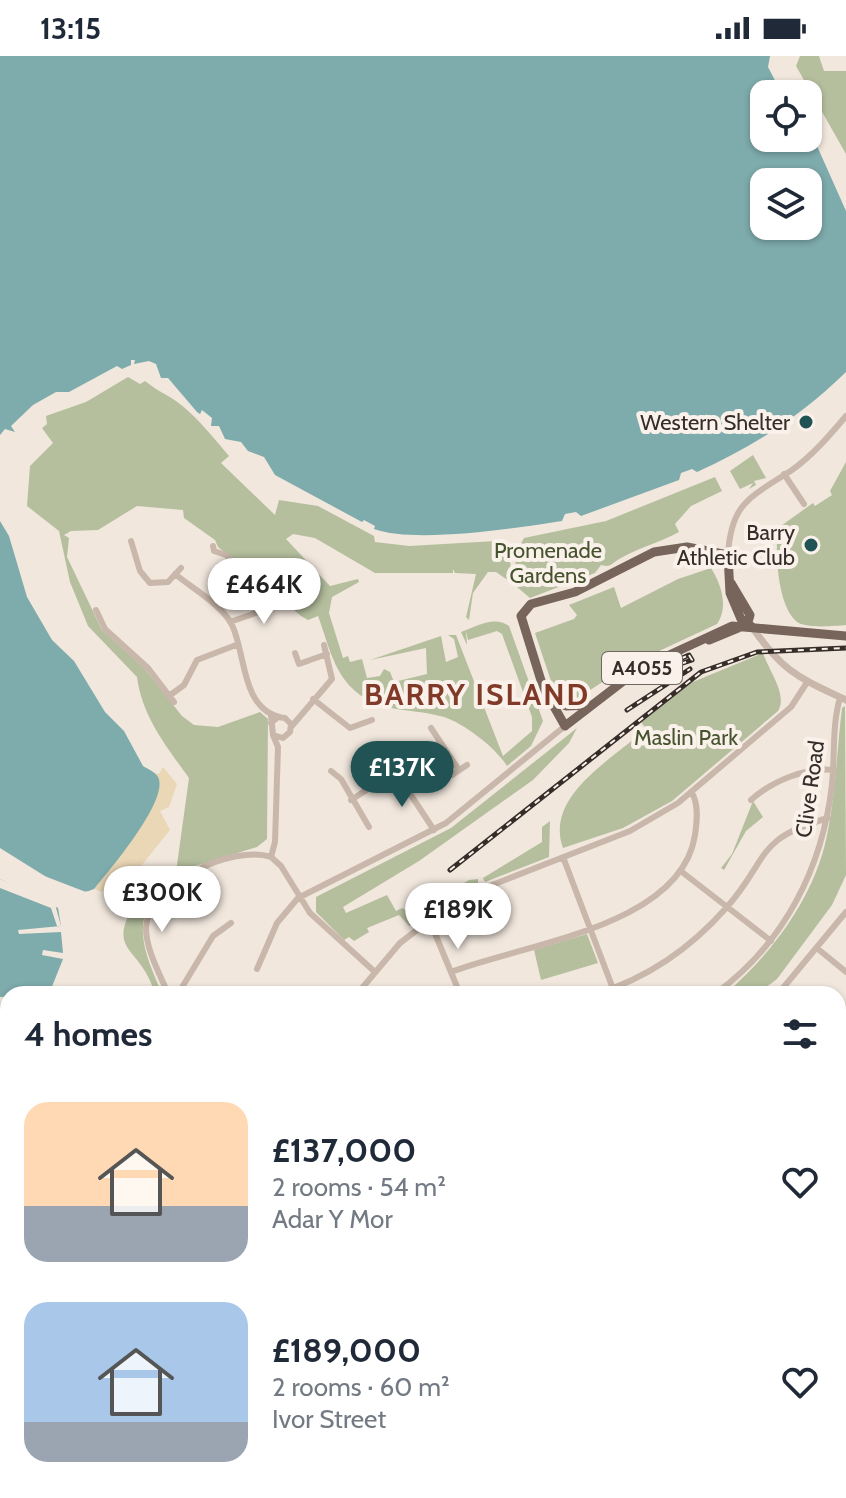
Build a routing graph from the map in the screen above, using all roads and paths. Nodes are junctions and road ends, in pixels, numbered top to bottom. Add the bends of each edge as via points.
1 (846, 416) edge
2 (784, 474) junction
3 (804, 504) dead end
4 (131, 541) dead end
5 (212, 551) dead end
6 (728, 555) junction
7 (96, 610) dead end
8 (230, 622) junction
9 (750, 625) junction
10 (846, 636) edge
11 (236, 645) junction
12 (324, 645) dead end
13 (295, 653) dead end
14 (327, 654) junction
15 (806, 684) junction
16 (313, 699) junction
17 (843, 699) edge
18 (553, 701) junction
19 (591, 705) junction
20 (271, 715) junction
21 (372, 720) dead end
22 (271, 723) junction
23 (289, 723) junction
24 (568, 724) junction
25 (431, 728) dead end
26 (273, 735) junction
27 (440, 742) junction
28 (467, 765) dead end
29 (276, 766) junction
30 (834, 770) junction
31 (331, 771) dead end
32 (395, 771) junction
33 (692, 793) junction
34 (351, 800) junction
35 (751, 800) dead end
36 (828, 818) junction
37 (369, 827) dead end
38 (434, 830) junction
39 (271, 857) junction
40 (563, 857) junction
41 (682, 872) junction
42 (298, 898) junction
43 (728, 907) junction
44 (846, 912) edge
45 (429, 919) junction
46 (231, 923) dead end
47 (590, 928) junction
48 (771, 941) junction
49 (818, 949) junction
50 (257, 969) dead end
51 (375, 972) junction
52 (451, 972) junction
53 (846, 972) edge
54 (165, 986) edge
55 (183, 986) edge
56 (364, 986) edge
57 (457, 986) edge
58 (612, 986) edge
59 (623, 986) edge
60 (725, 986) edge
61 (785, 986) edge

1 - 2 street
2 - 3 street
2 - 6 street via 739,508
4 - 8 street via 140,571 150,583 162,585 178,571
5 - 8 street via 226,555 280,602
6 - 9 main road via 738,612
6 - 18 main road via 687,547 654,552 575,592 531,604 521,616
7 - 11 street via 105,629 148,668 171,699 197,660
8 - 11 street
9 - 10 main road, A4055
9 - 15 street via 774,659
9 - 19 main road, A4055 via 639,669
11 - 20 street via 255,699
12 - 14 street
13 - 14 street via 299,664
14 - 16 street via 332,679
15 - 17 street
15 - 33 street via 791,707
16 - 21 street via 350,728
16 - 23 street
17 - 30 street, Clive Road
18 - 19 main road, A4055 via 571,707
18 - 24 main road
19 - 24 main road, A4055
20 - 22 street
20 - 23 street
22 - 23 street
22 - 26 street
23 - 26 street via 283,738
23 - 29 street
24 - 38 street
25 - 27 street
26 - 29 street via 278,745
27 - 28 street via 455,772
27 - 32 street
29 - 39 street
30 - 35 street via 796,775
30 - 36 street, Clive Road
31 - 34 street
32 - 34 street
32 - 38 street
33 - 40 street via 630,831
33 - 41 street via 696,827
34 - 37 street
36 - 43 street via 770,844
36 - 48 street, Clive Road via 804,887
38 - 42 street
39 - 42 street
39 - 54 street via 254,855 200,869 180,878 158,899 147,933
40 - 45 street via 474,893
40 - 47 street
41 - 43 street
41 - 47 street via 645,903
42 - 50 street via 277,923
42 - 51 street
43 - 48 street
43 - 59 street via 679,953
44 - 49 street
45 - 51 street
45 - 52 street
46 - 55 street via 213,936
47 - 52 street
47 - 58 street
48 - 60 street, Clive Road
49 - 53 street
49 - 61 street
51 - 56 street
52 - 57 street

